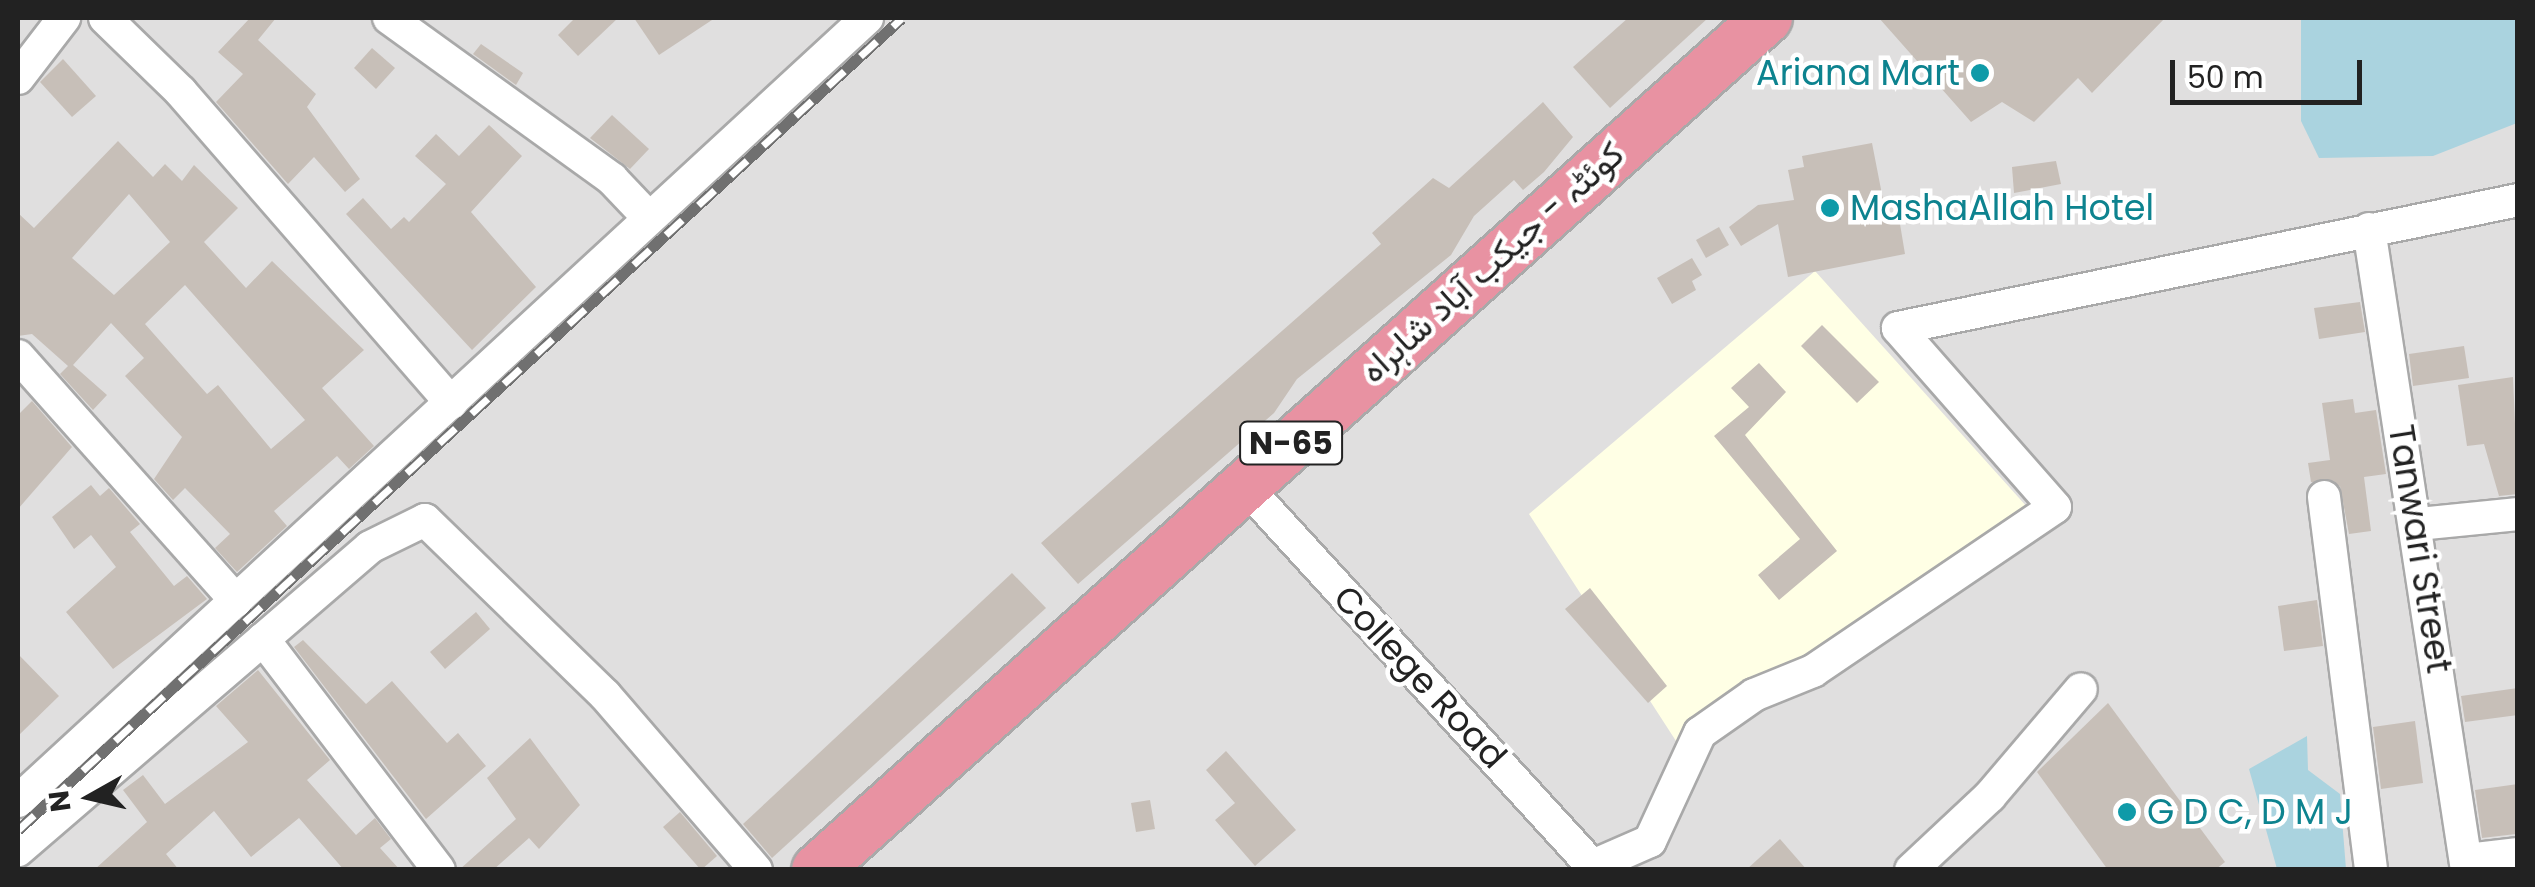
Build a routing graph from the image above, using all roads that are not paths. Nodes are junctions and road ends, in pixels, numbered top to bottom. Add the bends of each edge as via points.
1 (64, 18) edge
2 (104, 18) edge
3 (389, 18) edge
4 (867, 18) edge
5 (1767, 18) edge
6 (18, 78) edge
7 (2518, 200) edge
8 (649, 218) junction
9 (2369, 230) junction
10 (19, 361) edge
11 (450, 403) junction
12 (1244, 485) junction
13 (2324, 497) dead end
14 (2518, 514) edge
15 (2418, 524) junction
16 (236, 601) junction
17 (262, 639) junction
18 (2081, 689) dead end
19 (18, 801) edge
20 (18, 850) edge
21 (2518, 854) edge
22 (2466, 865) edge
23 (1594, 868) edge
24 (439, 870) edge
25 (756, 870) edge
26 (817, 870) edge
27 (1911, 870) edge
28 (2371, 870) edge

1 - 6 street
2 - 11 street via 181,92
3 - 8 street via 612,179
4 - 8 street
5 - 12 highway, کوئٹہ - جیکب آباد شاہراہ / N-65
7 - 9 street
8 - 11 street
9 - 15 street, Tanwari Street
9 - 23 street via 1898,328 2056,508 1928,585 1813,671 1754,694 1700,733 1650,841
10 - 16 street
11 - 16 street
12 - 23 street, College Road
12 - 26 highway, کوئٹہ - جیکب آباد شاہراہ / N-65
13 - 28 street
14 - 15 street
15 - 22 street, Tanwari Street
16 - 19 street
17 - 20 street
17 - 24 street
17 - 25 street via 370,547 425,520 605,695
18 - 27 street via 1990,796
21 - 22 street

